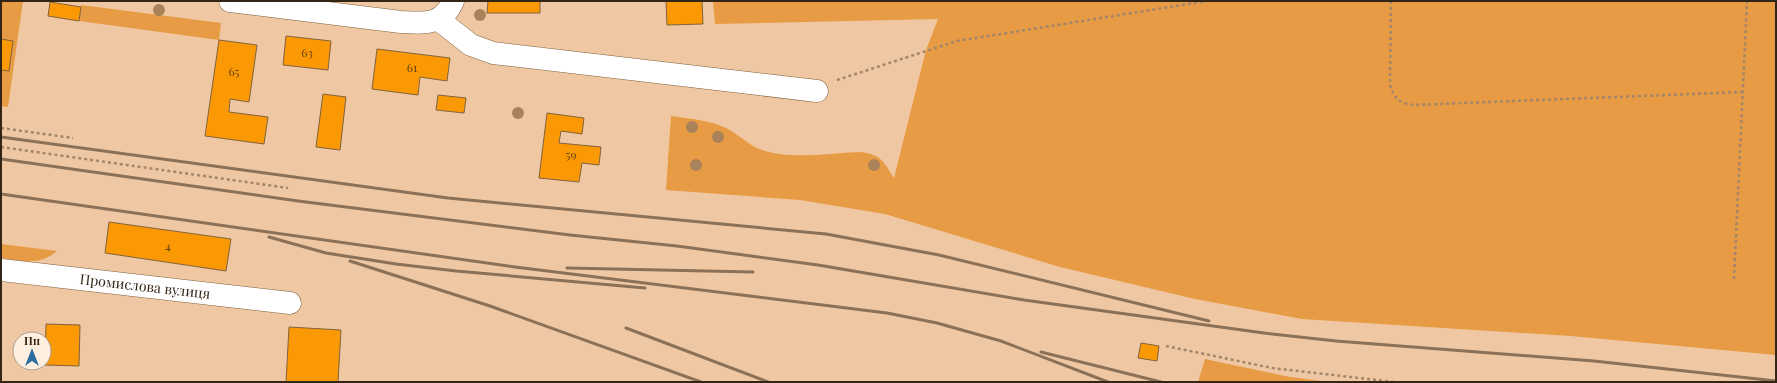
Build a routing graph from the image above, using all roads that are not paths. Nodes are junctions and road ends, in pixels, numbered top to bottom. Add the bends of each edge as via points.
1 (230, 1) edge
2 (453, 1) edge
3 (275, 4) edge
4 (439, 20) junction
5 (817, 91) road end
6 (1, 270) edge
7 (290, 303) dead end

1 - 3 street
2 - 4 street via 449,10
3 - 4 street via 401,22 423,23
4 - 5 street via 471,45 493,53
6 - 7 street, Промислова вулиця

